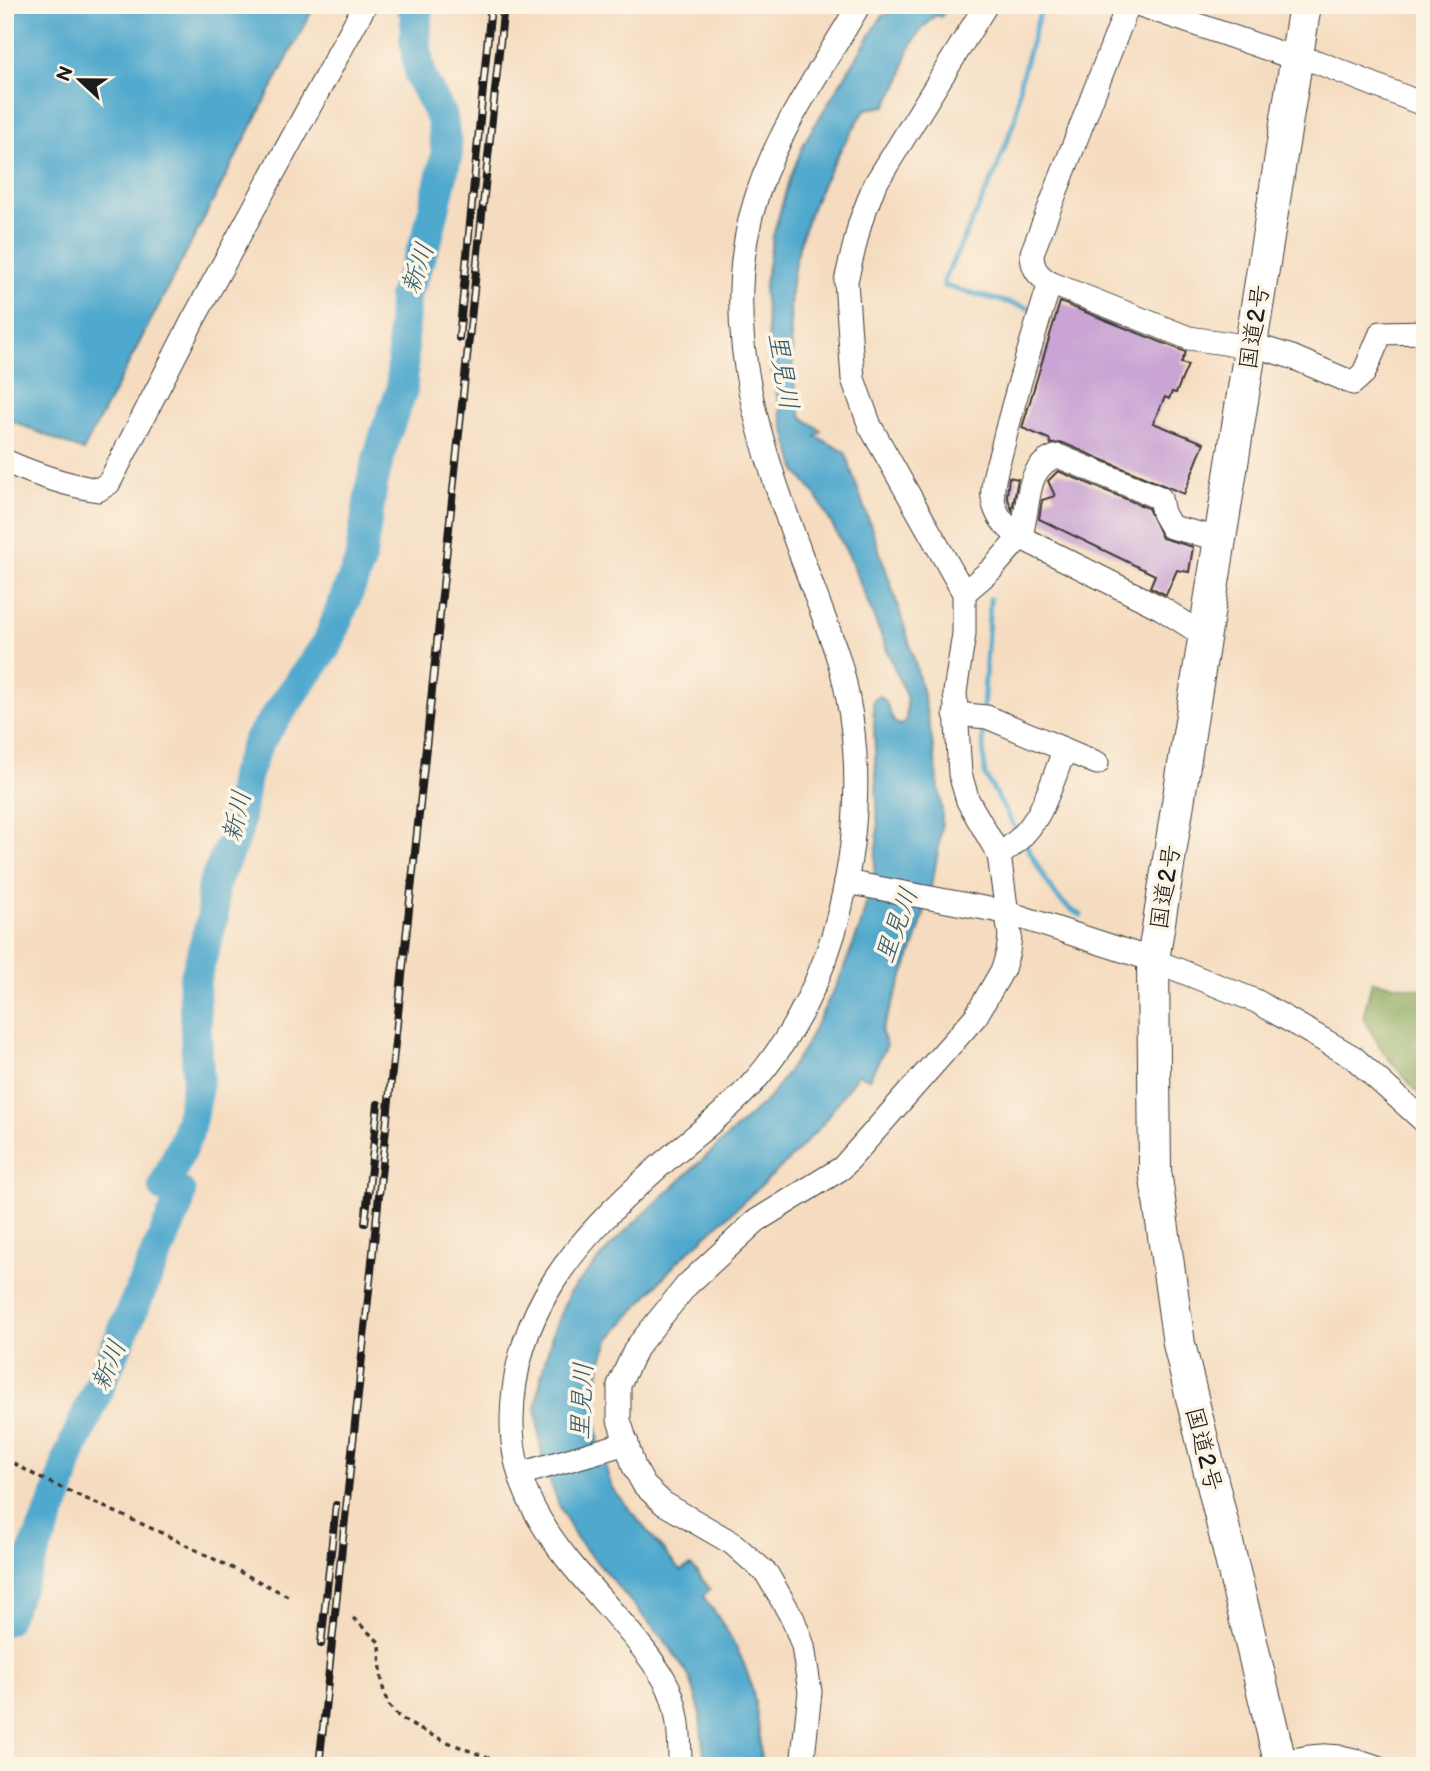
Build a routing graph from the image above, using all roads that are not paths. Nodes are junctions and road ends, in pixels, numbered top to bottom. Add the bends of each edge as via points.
1 (365, 5) edge
2 (859, 5) edge
3 (986, 5) edge
4 (1128, 5) edge
5 (1140, 5) edge
6 (1305, 5) edge
7 (1297, 59) junction
8 (1425, 104) edge
9 (1050, 283) junction
10 (1425, 332) edge
11 (1251, 345) junction
12 (5, 461) edge
13 (1020, 537) junction
14 (1220, 539) junction
15 (964, 593) junction
16 (1205, 636) junction
17 (973, 715) junction
18 (1065, 751) junction
19 (1097, 763) dead end
20 (1015, 844) junction
21 (850, 882) junction
22 (996, 910) junction
23 (1153, 960) junction
24 (1425, 1122) edge
25 (620, 1444) junction
26 (523, 1473) junction
27 (1280, 1764) edge
28 (680, 1766) edge
29 (802, 1766) edge
30 (1374, 1766) edge

1 - 12 street via 109,483 98,490 87,488
2 - 21 street via 777,144 751,216 740,286 744,368 754,417 847,691 857,806
3 - 15 street via 874,186 846,281 853,379 870,426
4 - 9 street via 1032,253 1038,275
5 - 7 street
6 - 7 highway, 国道2号
7 - 8 street via 1317,62
7 - 11 highway, 国道2号
9 - 11 street via 1189,338
9 - 13 street via 994,482 999,515
10 - 11 street via 1381,333 1364,373 1353,383
11 - 14 highway, 国道2号
13 - 14 street via 1037,469 1058,456 1160,498 1171,527
13 - 15 street
13 - 16 street via 1161,608
14 - 16 highway, 国道2号
15 - 17 street via 964,634 955,692
16 - 23 highway, 国道2号
17 - 18 street
17 - 20 street via 960,774 968,801
18 - 19 street
18 - 20 street via 1038,818
20 - 22 street
21 - 22 street
21 - 26 street via 815,985 777,1051 752,1084 580,1242 544,1294 521,1353 514,1386 513,1449
22 - 23 street
22 - 25 street via 1010,936 1008,952 976,1016 842,1168 755,1221 687,1285 636,1349 619,1385
23 - 24 street via 1256,1001 1353,1057
23 - 27 highway, 国道2号 via 1155,1171 1179,1344
25 - 26 street
25 - 29 street via 644,1486 663,1503 732,1543 767,1574 793,1619 803,1646 810,1692
26 - 28 street via 541,1523 557,1548 666,1682 680,1730
27 - 30 street via 1320,1754 1346,1755

